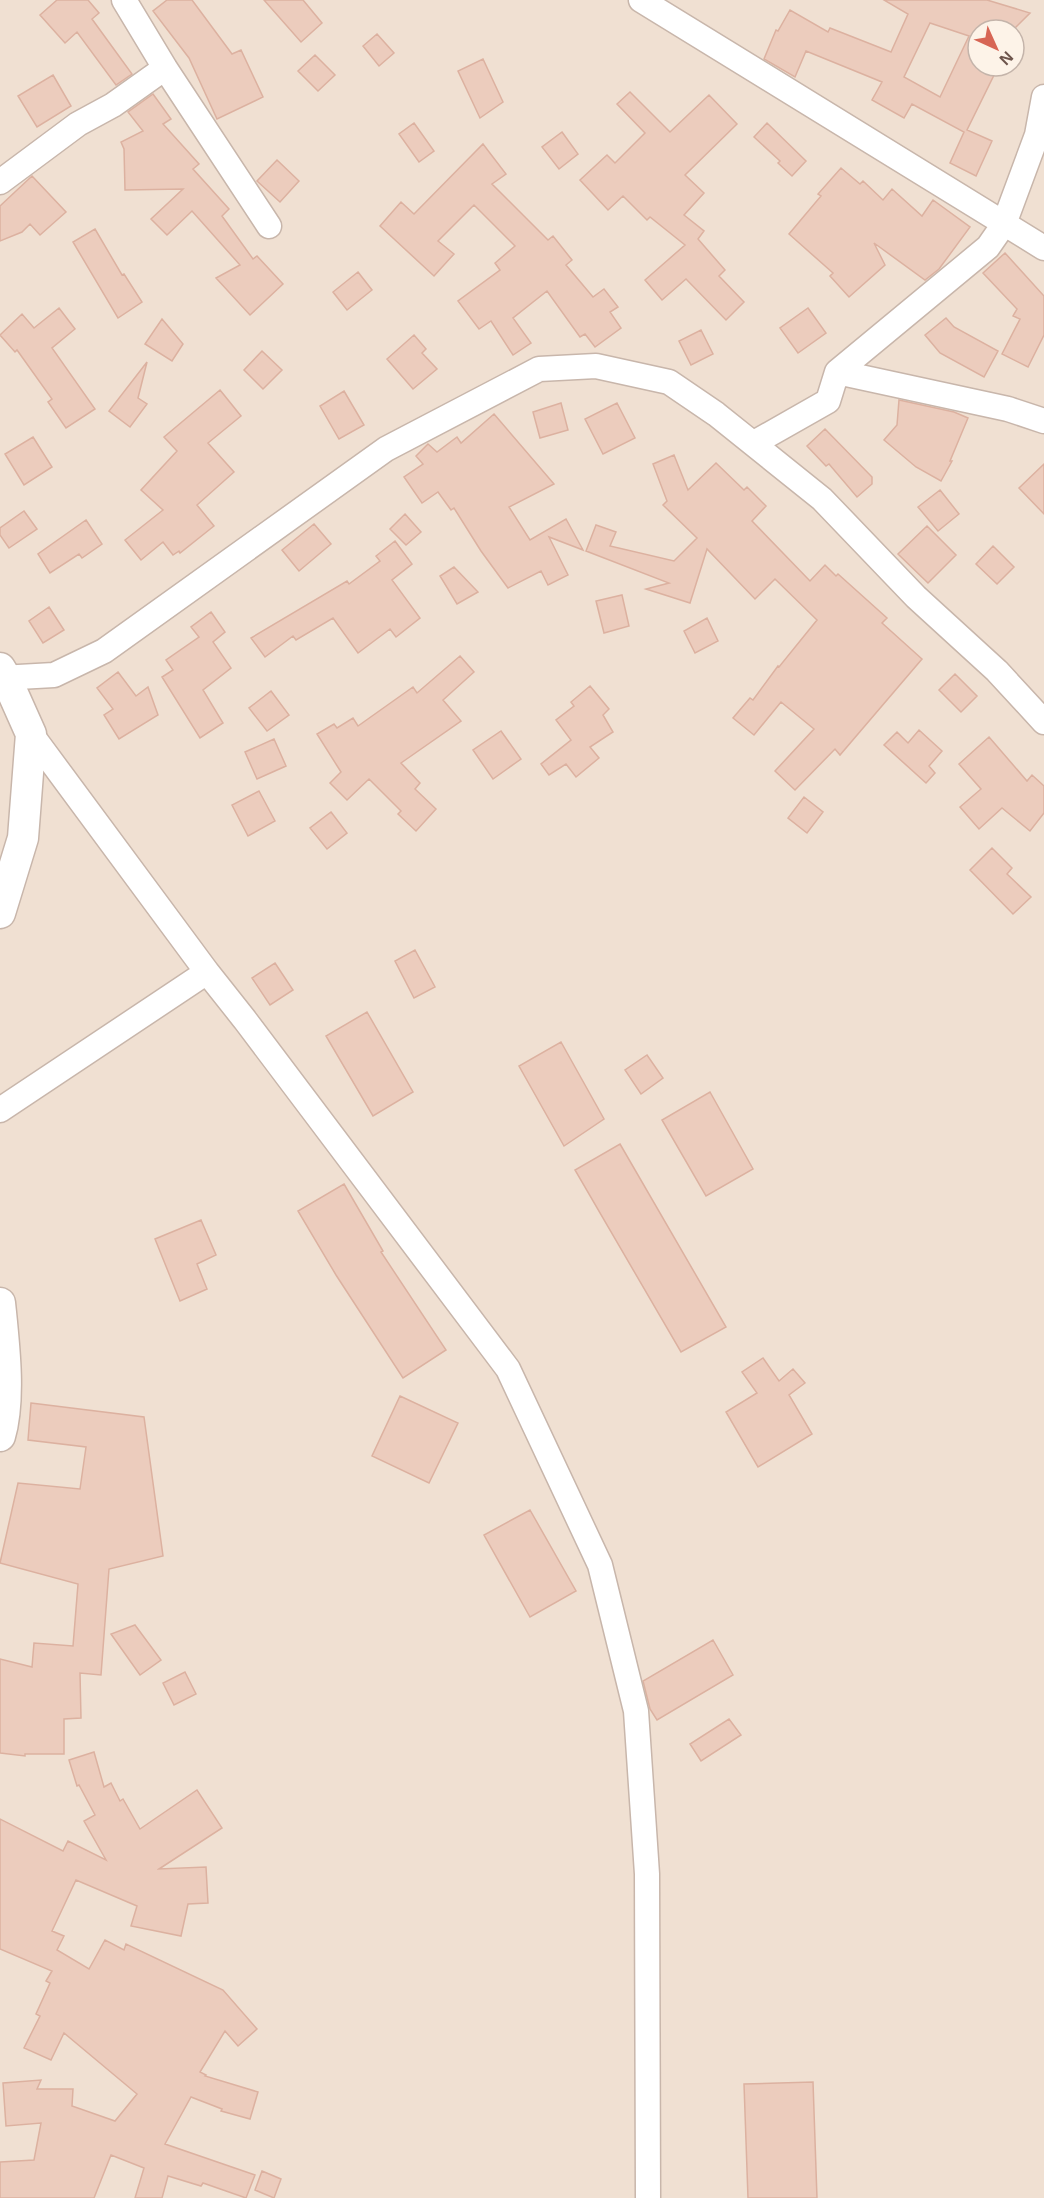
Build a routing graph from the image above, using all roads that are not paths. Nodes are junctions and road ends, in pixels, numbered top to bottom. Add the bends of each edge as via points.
1 (124, 0) edge
2 (641, 0) edge
3 (165, 68) junction
4 (1044, 97) edge
5 (0, 182) edge
6 (1004, 224) junction
7 (269, 226) dead end
8 (1044, 248) edge
9 (837, 372) junction
10 (1044, 421) edge
11 (754, 443) junction
12 (2, 675) edge
13 (1044, 722) edge
14 (31, 734) junction
15 (0, 913) edge
16 (207, 972) junction
17 (0, 1110) edge
18 (0, 1303) edge
19 (0, 1436) edge
20 (648, 2198) edge

1 - 3 street
2 - 6 street
3 - 5 street via 78,124
3 - 7 street
4 - 6 street via 1037,135
6 - 8 street
6 - 9 street via 988,247
9 - 10 street via 1008,409
9 - 11 street via 828,400
11 - 12 street via 669,382 596,366 539,369 387,449 104,651 54,675
11 - 13 street via 822,499
12 - 14 street
14 - 15 street via 23,838
14 - 16 street
16 - 17 street
16 - 20 street via 508,1369 600,1565 636,1711 647,1874
18 - 19 street via 5,1420

